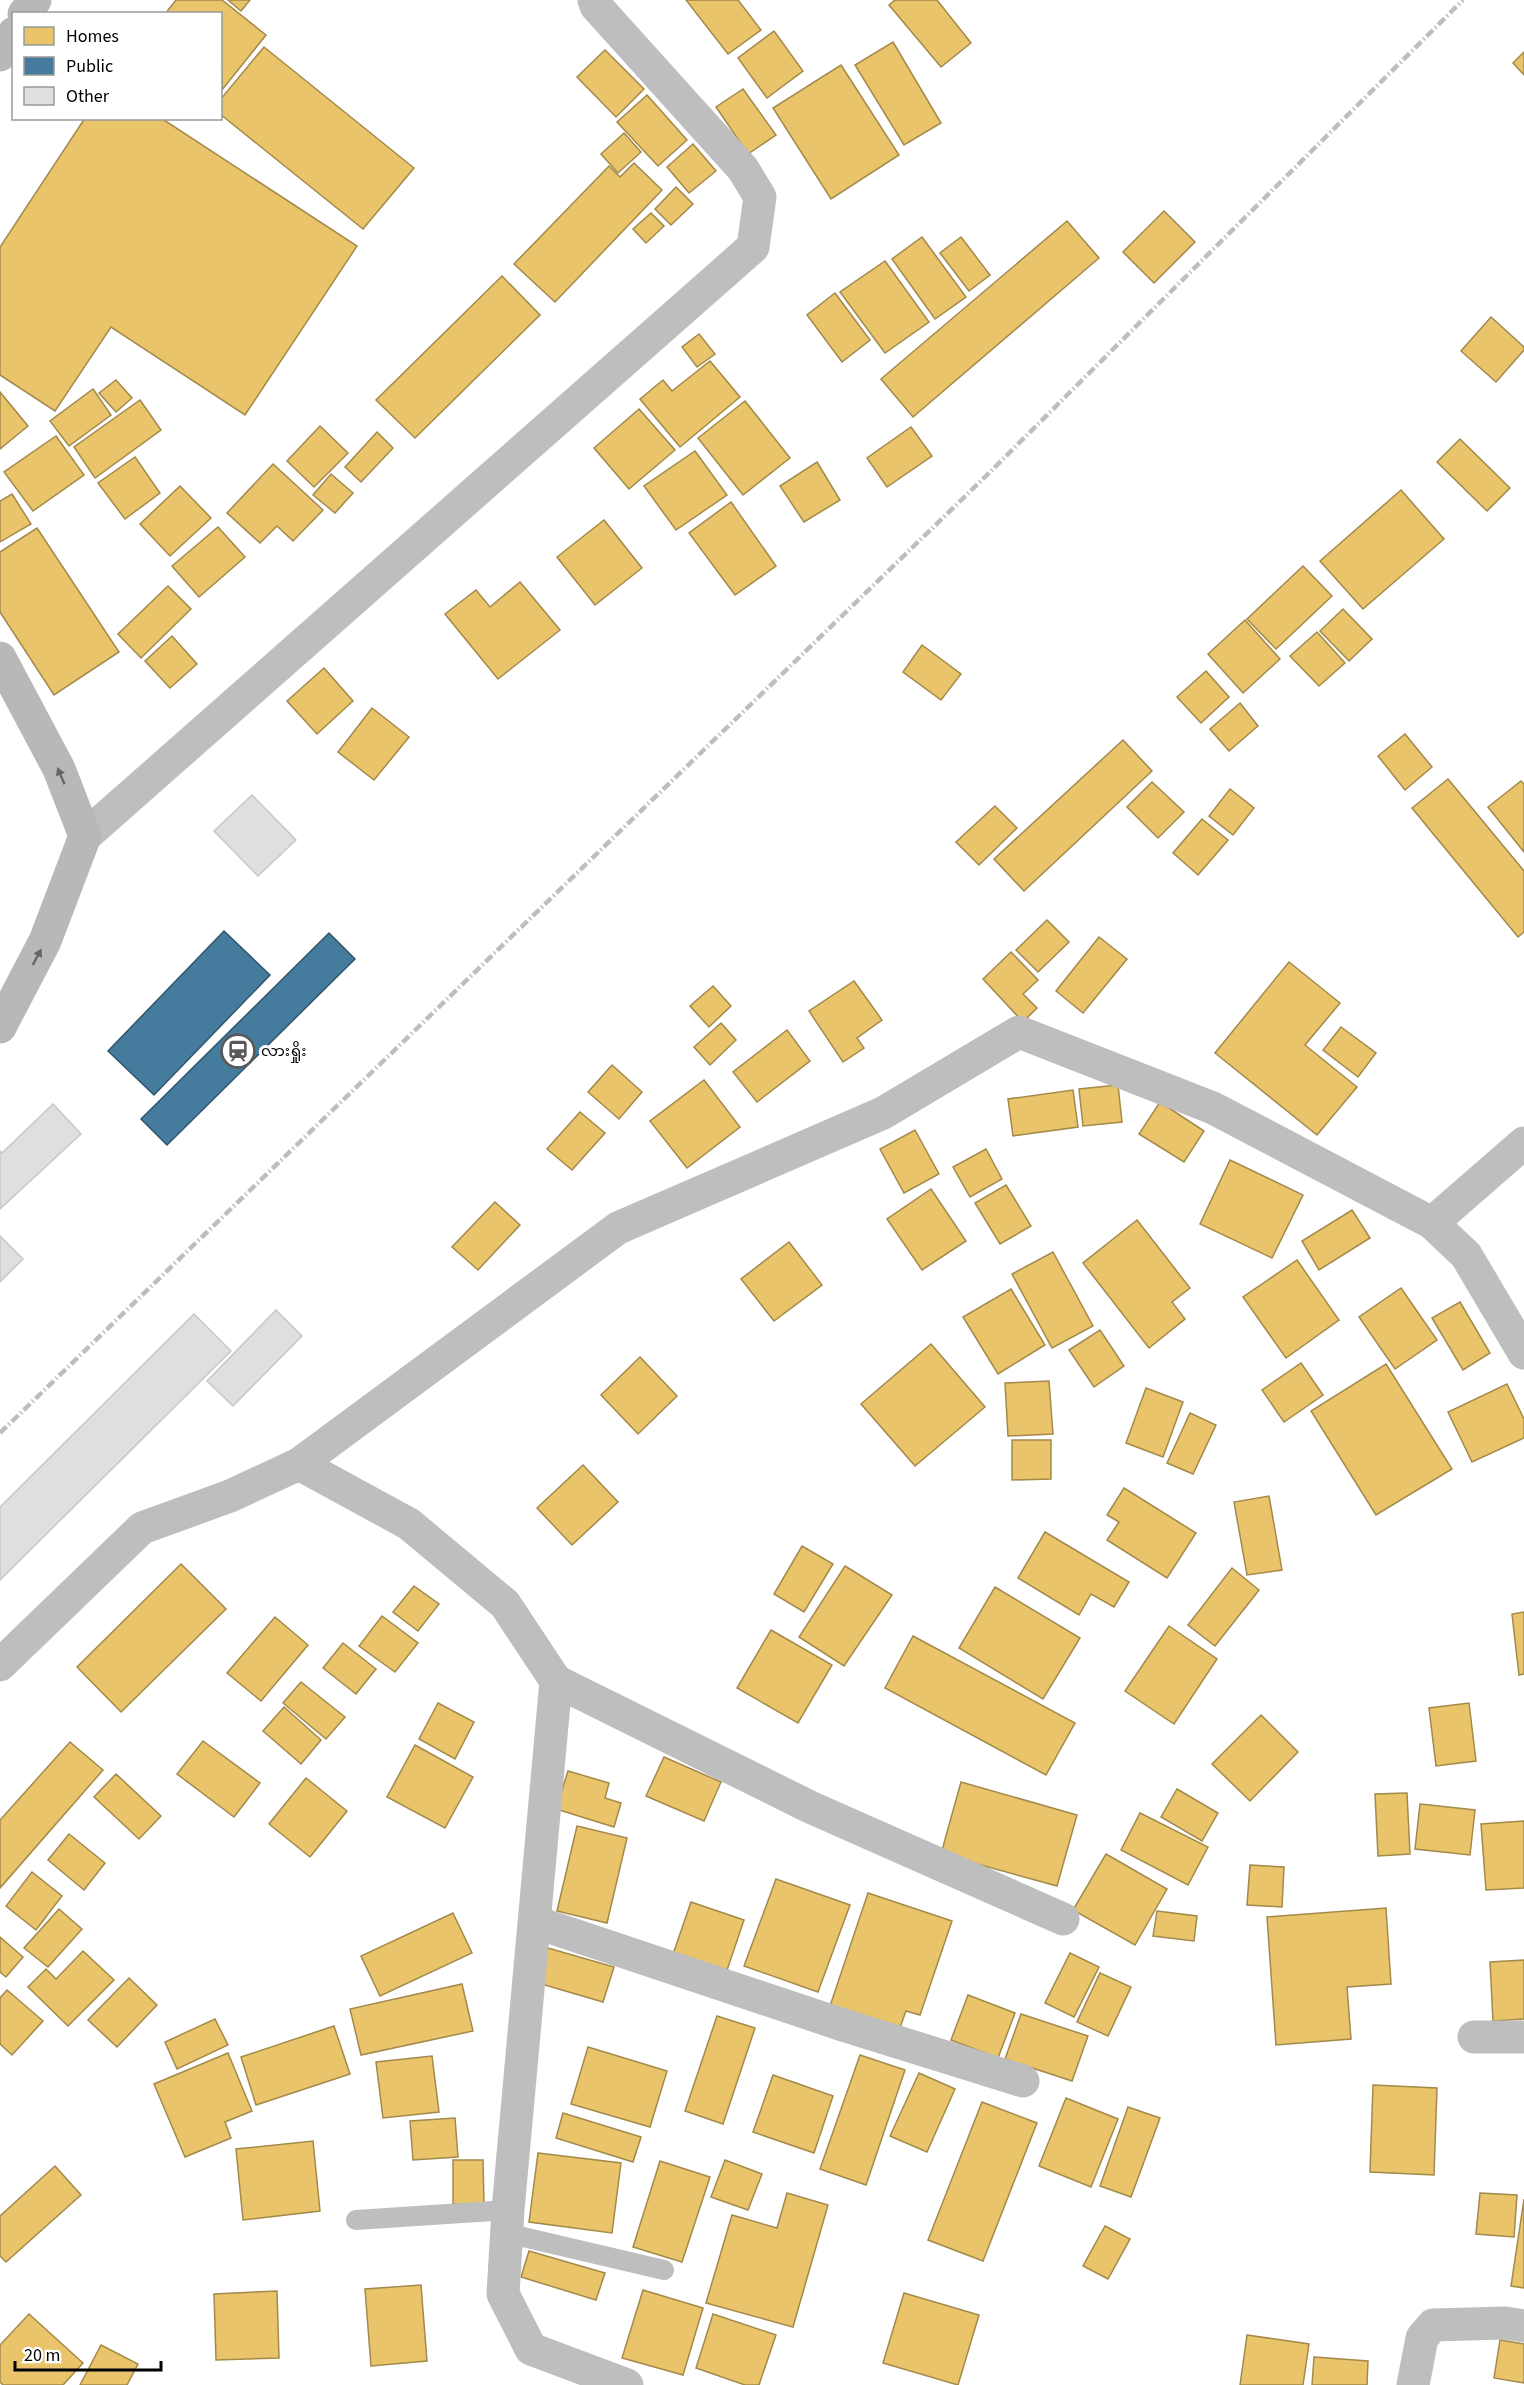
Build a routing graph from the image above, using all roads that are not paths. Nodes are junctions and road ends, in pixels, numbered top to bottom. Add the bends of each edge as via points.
1 (594, 0) edge
2 (12, 27) edge
3 (12, 35) edge
4 (0, 40) edge
5 (0, 55) edge
6 (0, 658) edge
7 (85, 836) junction
8 (8, 1000) edge
9 (0, 1027) edge
10 (1524, 1143) edge
11 (1432, 1223) junction
12 (1524, 1353) edge
13 (298, 1464) junction
14 (0, 1665) edge
15 (556, 1681) junction
16 (1063, 1919) dead end
17 (535, 1922) junction
18 (1474, 2037) dead end
19 (1524, 2037) edge
20 (1023, 2081) dead end
21 (356, 2220) dead end
22 (507, 2221) junction
23 (664, 2270) dead end
24 (1524, 2326) edge
25 (627, 2385) edge
26 (1413, 2385) edge

1 - 7 street via 743,169 760,197 753,247
2 - 4 street
3 - 5 street
7 -> 6 street via 59,770
8 -> 7 street via 45,941
8 - 9 street
10 - 11 street
11 - 12 street via 1466,1255
11 - 13 street via 1213,1108 1019,1032 883,1113 618,1228
13 - 14 street via 230,1496 142,1528
13 - 15 street via 409,1524 479,1582 505,1604
15 - 16 street via 810,1807
15 - 17 street
17 - 20 street
17 - 22 street
18 - 19 street
21 - 22 lane
22 - 23 lane
22 - 25 street via 503,2294 531,2349
24 - 26 street via 1433,2325 1422,2338

